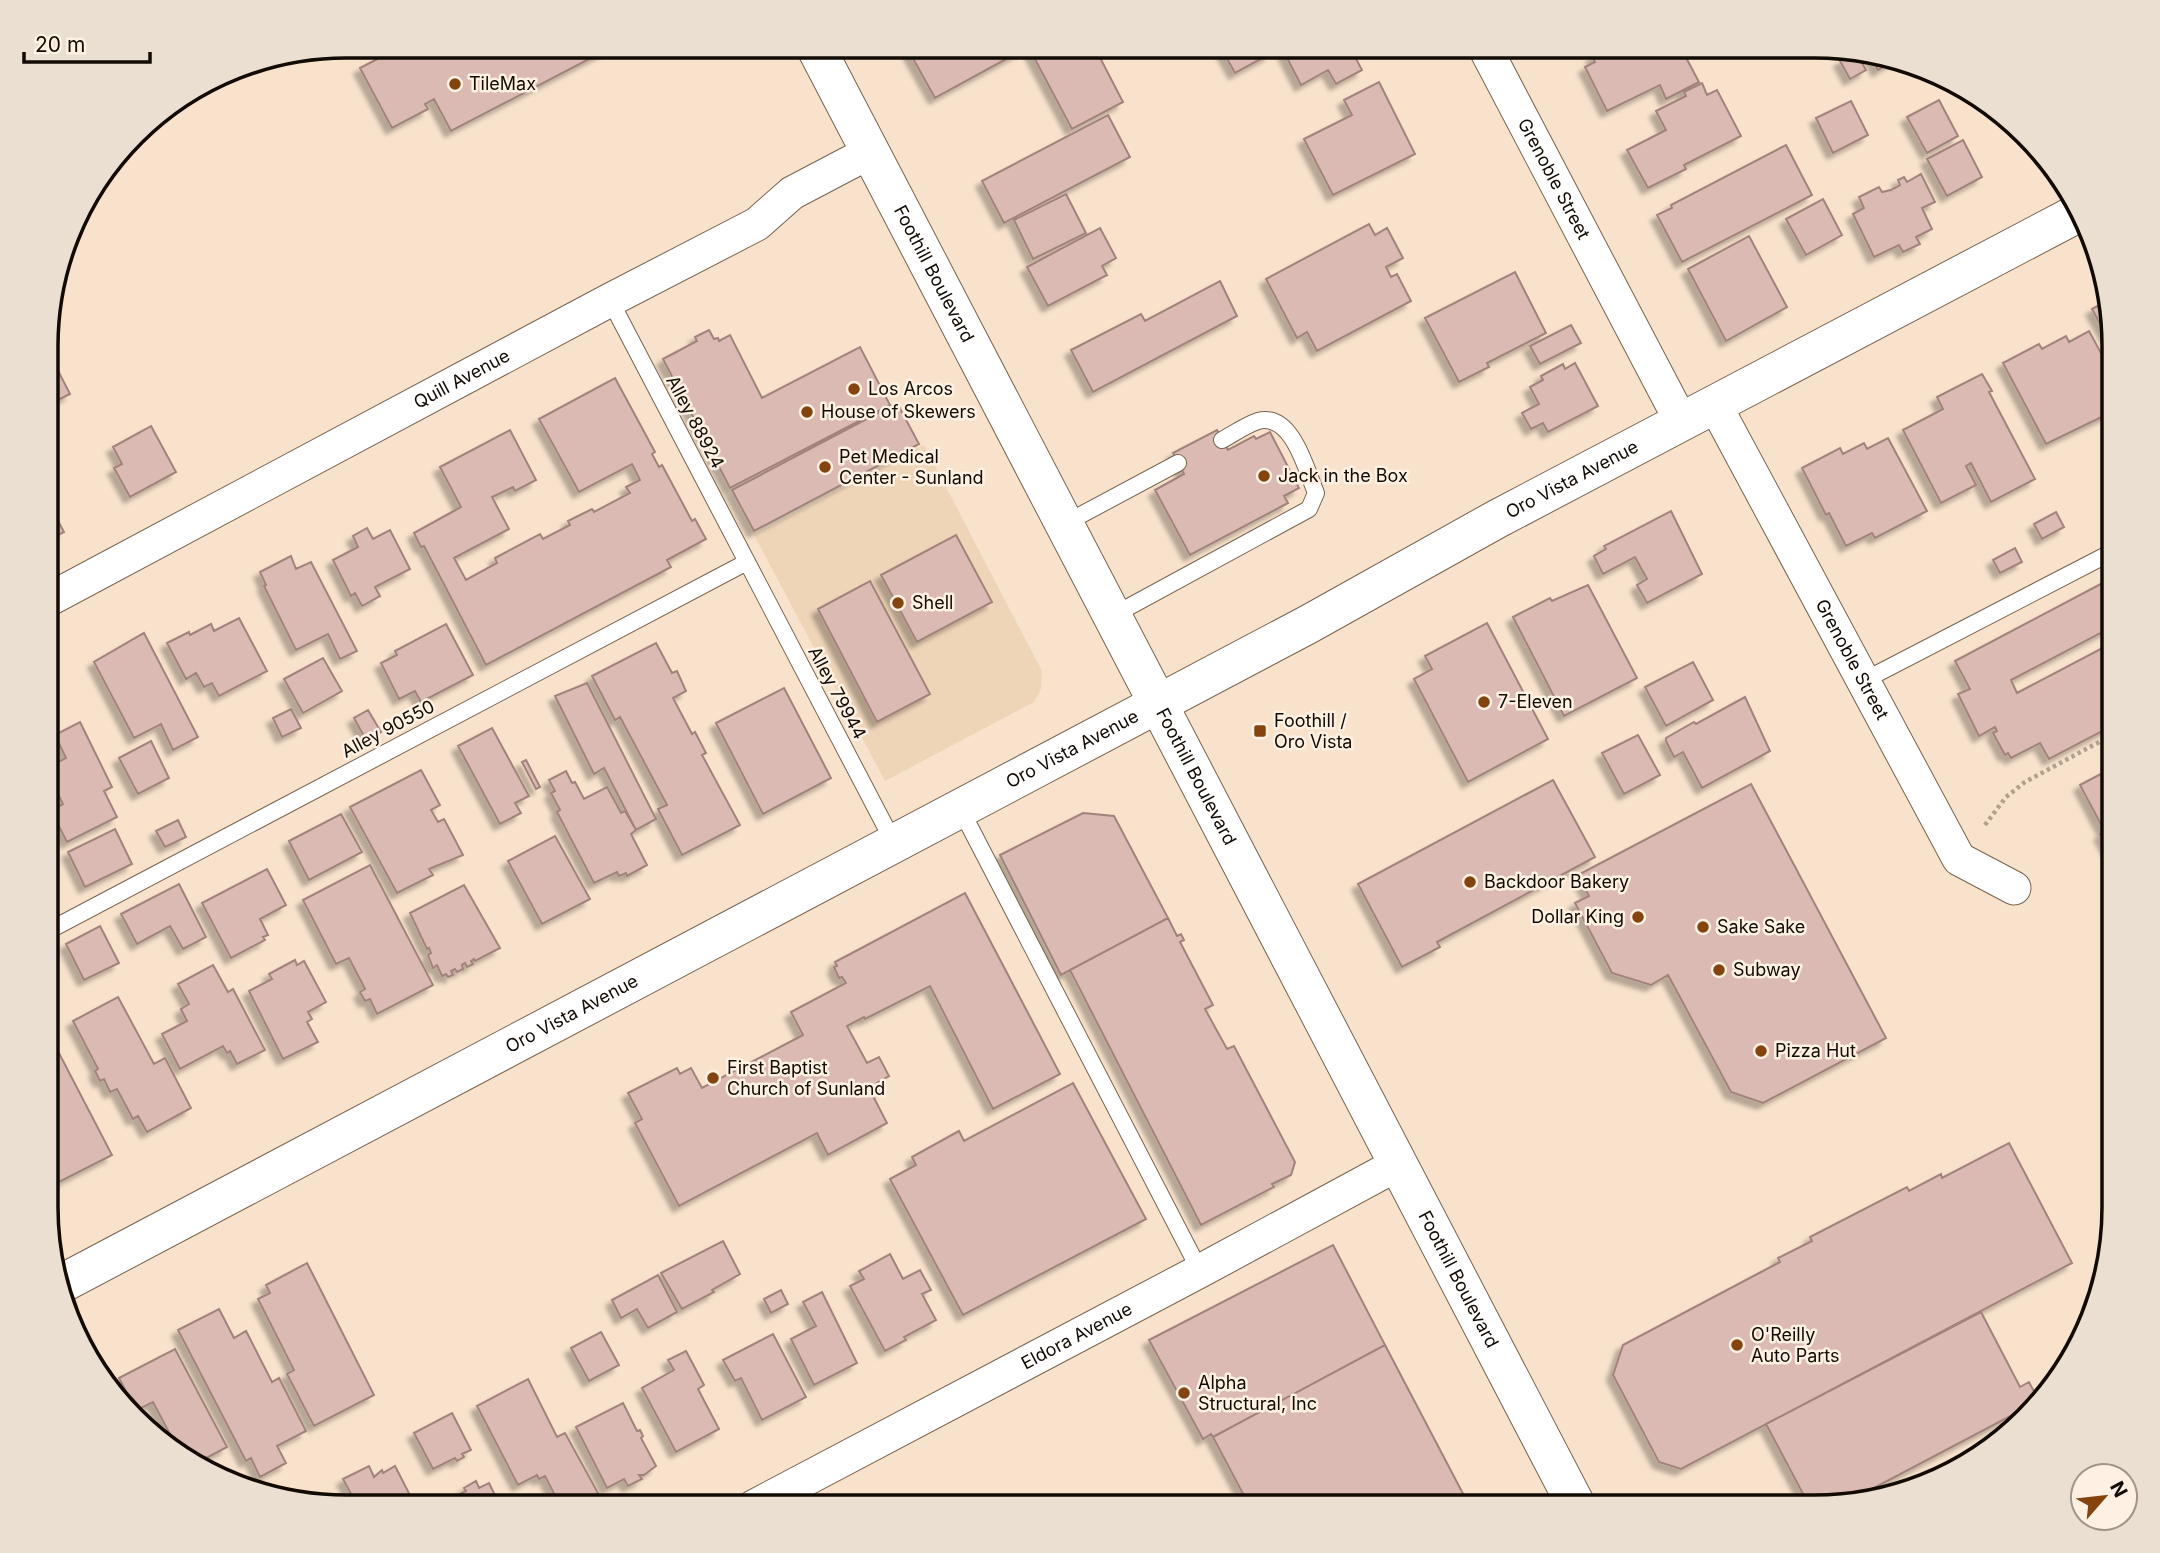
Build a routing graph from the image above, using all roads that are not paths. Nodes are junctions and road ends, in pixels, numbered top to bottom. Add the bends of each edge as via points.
1 (821, 58) edge
2 (1491, 58) edge
3 (870, 152) junction
4 (2072, 216) edge
5 (610, 300) junction
6 (1699, 414) junction
7 (1222, 440) dead end
8 (1178, 463) dead end
9 (1064, 524) junction
10 (2102, 557) edge
11 (747, 562) junction
12 (58, 595) edge
13 (1112, 616) junction
14 (1863, 681) junction
15 (1158, 702) junction
16 (960, 808) junction
17 (894, 843) junction
18 (2014, 888) dead end
19 (58, 926) edge
20 (1398, 1164) junction
21 (1200, 1271) junction
22 (67, 1280) edge
23 (776, 1495) edge
24 (1571, 1495) edge

1 - 3 street, Foothill Boulevard
2 - 6 street, Grenoble Street
3 - 5 street, Quill Avenue via 792,193 757,224
3 - 9 street, Foothill Boulevard
4 - 6 street, Oro Vista Avenue
5 - 11 lane, Alley 88924
5 - 12 street, Quill Avenue
6 - 14 street, Grenoble Street
6 - 15 street, Oro Vista Avenue
7 - 13 lane via 1256,422 1275,421 1285,428 1316,493 1309,509
8 - 9 lane
9 - 13 street, Foothill Boulevard
10 - 14 lane
11 - 17 lane, Alley 79944
11 - 19 lane, Alley 90550
13 - 15 street, Foothill Boulevard
14 - 18 street, Grenoble Street via 1959,859
15 - 16 street, Oro Vista Avenue
15 - 20 street, Foothill Boulevard
16 - 17 street, Oro Vista Avenue
16 - 21 lane
17 - 22 street, Oro Vista Avenue
20 - 21 street, Eldora Avenue
20 - 24 street, Foothill Boulevard
21 - 23 street, Eldora Avenue

